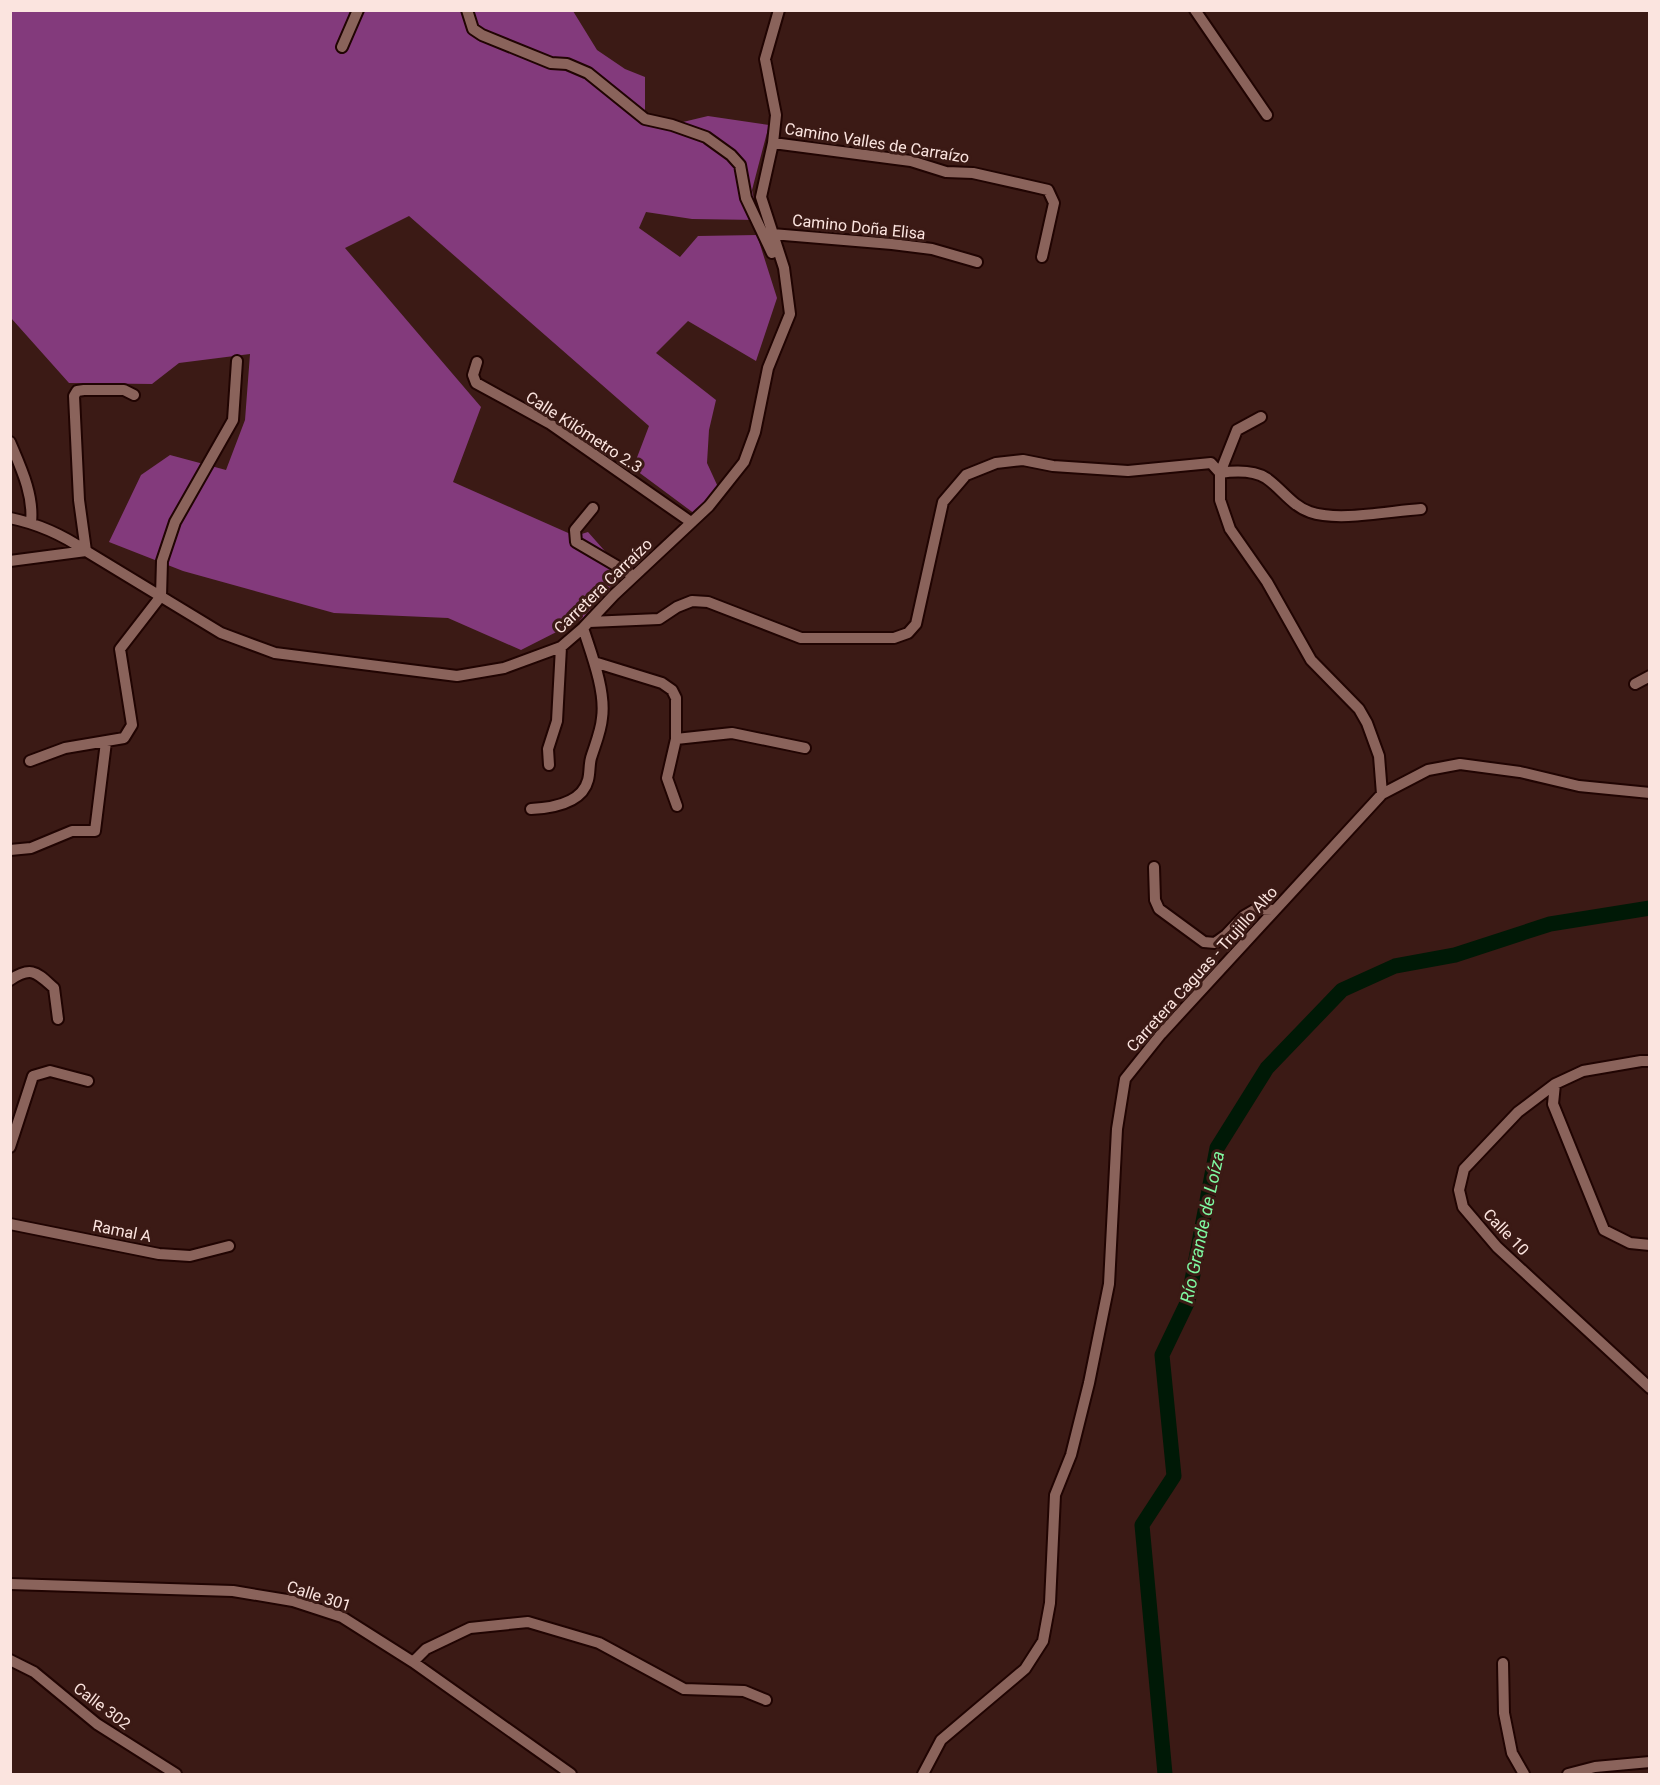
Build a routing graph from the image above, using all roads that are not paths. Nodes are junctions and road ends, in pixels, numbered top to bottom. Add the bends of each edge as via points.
1 (358, 10) edge
2 (467, 10) edge
3 (779, 10) edge
4 (1195, 10) edge
5 (342, 48) dead end
6 (1267, 115) dead end
7 (773, 143) junction
8 (772, 234) junction
9 (1042, 257) dead end
10 (977, 262) dead end
11 (787, 291) junction
12 (237, 360) dead end
13 (477, 362) dead end
14 (134, 395) dead end
15 (1261, 417) dead end
16 (10, 442) edge
17 (1220, 472) junction
18 (593, 508) dead end
19 (1421, 509) dead end
20 (10, 518) edge
21 (691, 522) junction
22 (31, 523) junction
23 (86, 552) junction
24 (10, 561) edge
25 (634, 576) junction
26 (161, 596) junction
27 (586, 625) junction
28 (561, 647) junction
29 (594, 662) junction
30 (1650, 676) edge
31 (1635, 684) dead end
32 (676, 739) junction
33 (106, 742) junction
34 (805, 748) dead end
35 (30, 761) dead end
36 (549, 765) dead end
37 (1650, 793) edge
38 (1382, 794) junction
39 (677, 806) dead end
40 (535, 809) dead end
41 (10, 850) edge
42 (1154, 867) dead end
43 (1275, 910) junction
44 (10, 980) edge
45 (58, 1019) dead end
46 (1650, 1061) edge
47 (88, 1081) dead end
48 (1555, 1084) junction
49 (10, 1147) edge
50 (10, 1224) edge
51 (1650, 1245) edge
52 (229, 1246) dead end
53 (1650, 1388) edge
54 (10, 1584) edge
55 (10, 1660) edge
56 (413, 1662) junction
57 (1503, 1664) dead end
58 (766, 1700) dead end
59 (1650, 1762) edge
60 (176, 1774) edge
61 (570, 1774) edge
62 (923, 1774) edge
63 (1524, 1774) edge
64 (1568, 1774) edge

1 - 5 street
2 - 11 street via 468,21 482,35 588,74 645,119 706,137 731,155 740,165 746,198
3 - 7 street, Carretera Carraízo via 765,60 776,115
4 - 6 street
7 - 8 street, Carretera Carraízo via 760,197
7 - 9 street, Camino Valles de Carraízo via 911,161 946,172 973,173 1048,190 1054,203
8 - 10 street, Camino Doña Elisa via 932,249
8 - 11 street, Carretera Carraízo
11 - 21 street, Carretera Carraízo via 790,314 768,368 755,432 744,462
12 - 26 street via 232,420 175,522 162,561
13 - 21 street, Calle Kilómetro 2.3 via 472,375 476,383 549,423
14 - 23 street via 124,390 84,390 74,396 79,501
15 - 17 street via 1237,430
16 - 22 street via 28,491
17 - 19 street via 1265,478 1293,503 1325,516
17 - 27 street via 1211,463 1128,471 1023,460 996,462 966,474 943,502 916,624 908,633 894,638 801,638 708,602 692,600 659,619
17 - 38 street via 1220,500 1230,529 1267,582 1311,660 1359,709 1379,756
18 - 25 street via 575,530 576,542
20 - 22 street, Carretera Carraízo
21 - 25 street, Carretera Carraízo
22 - 23 street, Carretera Carraízo via 66,537
23 - 24 street
23 - 26 street, Carretera Carraízo
25 - 27 street, Carretera Carraízo
26 - 28 street, Carretera Carraízo via 221,633 275,653 457,676 504,668
26 - 33 street via 120,649 132,725 124,738
27 - 28 street, Carretera Carraízo
27 - 29 street
28 - 36 street via 557,721 548,749
29 - 32 street via 662,683 672,690 676,698
29 - 40 street via 603,703 602,718 585,789 564,805
30 - 31 street
32 - 34 street via 732,733
32 - 39 street via 667,778
33 - 35 street via 65,748
33 - 41 street via 94,831 72,831 31,848
37 - 38 street, Carretera Caguas - Trujillo Alto via 1579,786 1520,772 1460,764 1428,770
38 - 43 street, Carretera Caguas - Trujillo Alto
42 - 43 street via 1158,909 1204,942 1215,943 1256,909
43 - 62 street, Carretera Caguas - Trujillo Alto via 1125,1079 1117,1129 1109,1284 1071,1455 1055,1495 1050,1603 1043,1641 1026,1669 941,1740
44 - 45 street via 24,972 36,972 54,988
46 - 48 street, Calle 10 via 1583,1071
47 - 49 street via 50,1071 33,1076
48 - 51 street via 1552,1104 1604,1230 1630,1243
48 - 53 street, Calle 10 via 1518,1112 1464,1169 1459,1190 1463,1207 1497,1247
50 - 52 street, Ramal A via 159,1254 190,1256
54 - 56 street, Calle 301 via 234,1592 293,1601 342,1617
55 - 60 street, Calle 302 via 34,1672 97,1724
56 - 58 street via 426,1650 470,1628 528,1622 599,1643 684,1689 744,1691
56 - 61 street, Calle 301
57 - 63 street via 1504,1713 1512,1754
59 - 64 street via 1595,1767

